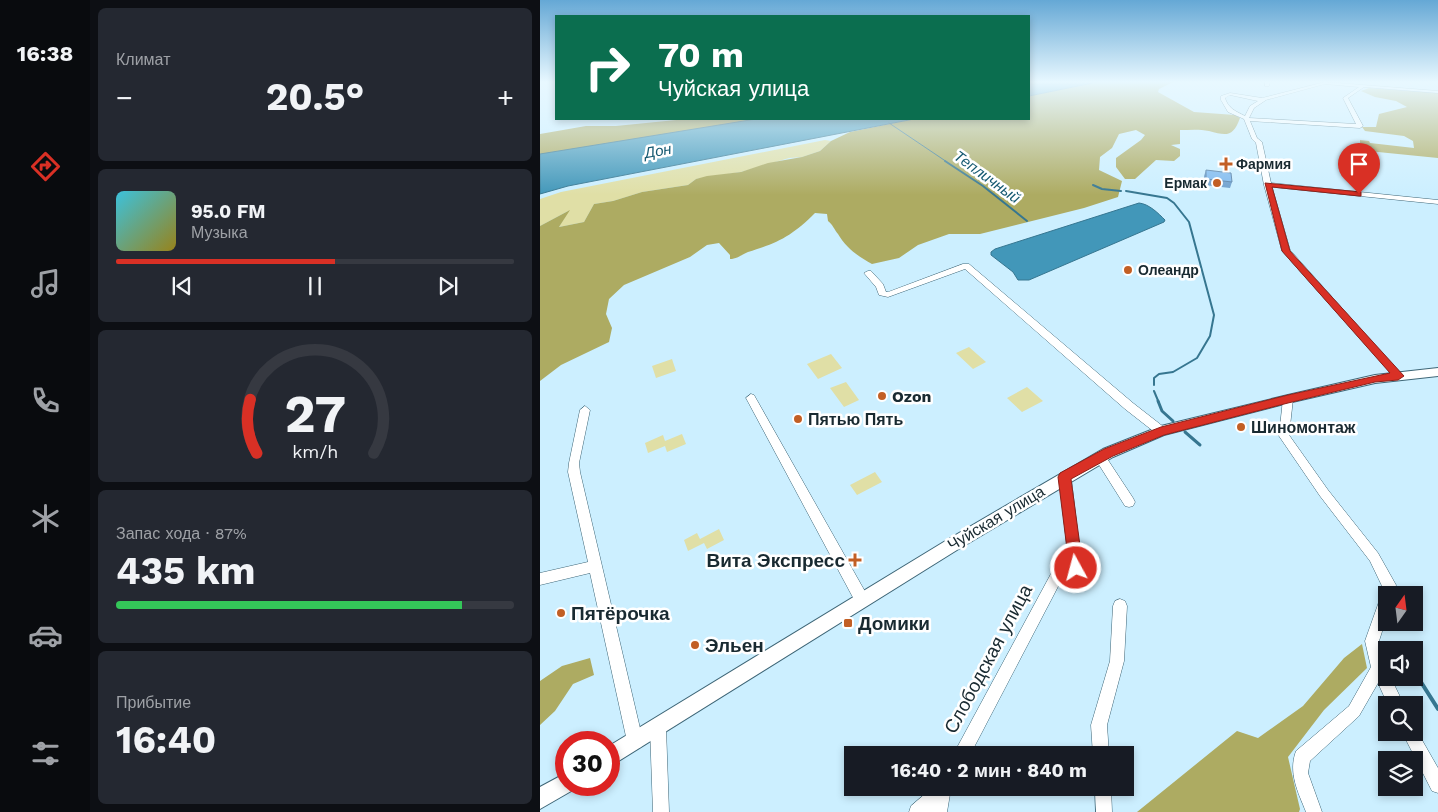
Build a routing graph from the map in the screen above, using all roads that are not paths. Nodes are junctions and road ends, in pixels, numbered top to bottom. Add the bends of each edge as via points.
1 (1246, 118) edge
2 (1259, 119) edge
3 (1356, 119) edge
4 (1267, 185) junction
5 (1438, 202) edge
6 (868, 273) dead end
7 (1438, 372) edge
8 (1398, 376) junction
9 (751, 398) dead end
10 (1288, 399) junction
11 (585, 410) dead end
12 (1161, 431) junction
13 (1100, 457) junction
14 (1064, 477) junction
15 (1129, 502) dead end
16 (594, 566) junction
17 (540, 580) edge
18 (1389, 586) edge
19 (862, 600) junction
20 (1120, 606) dead end
21 (1378, 623) edge
22 (1378, 664) edge
23 (1378, 670) edge
24 (658, 728) junction
25 (635, 741) junction
26 (1415, 741) edge
27 (966, 746) edge
28 (1100, 746) edge
29 (620, 751) edge
30 (1438, 786) edge
31 (555, 790) edge
32 (934, 796) edge
33 (942, 796) edge
34 (1103, 796) edge
35 (540, 799) edge
36 (661, 812) edge
37 (917, 812) edge
38 (939, 812) edge
39 (1104, 812) edge
40 (1314, 812) edge

1 - 4 street via 1259,142
2 - 3 street via 1360,126
4 - 5 street
4 - 8 street via 1286,251
6 - 12 street via 882,293 888,295 966,266
7 - 8 street, Чуйская улица
8 - 10 street, Чуйская улица
9 - 19 street
10 - 12 street, Чуйская улица
10 - 18 street via 1289,414 1284,436 1374,557
11 - 16 street via 574,472
12 - 13 street, Чуйская улица
13 - 14 street, Чуйская улица
13 - 15 street
14 - 19 street, Чуйская улица
14 - 27 street, Слободская улица via 1076,568 1058,574
16 - 17 street
16 - 25 street
19 - 24 street, Чуйская улица
20 - 28 street via 1117,661 1099,725
21 - 22 street via 1372,641
23 - 40 street via 1354,711 1302,757 1300,773
24 - 25 street, Чуйская улица
24 - 36 street
25 - 29 street, Чуйская улица
26 - 30 street
31 - 35 street
32 - 37 street
33 - 38 street
34 - 39 street

